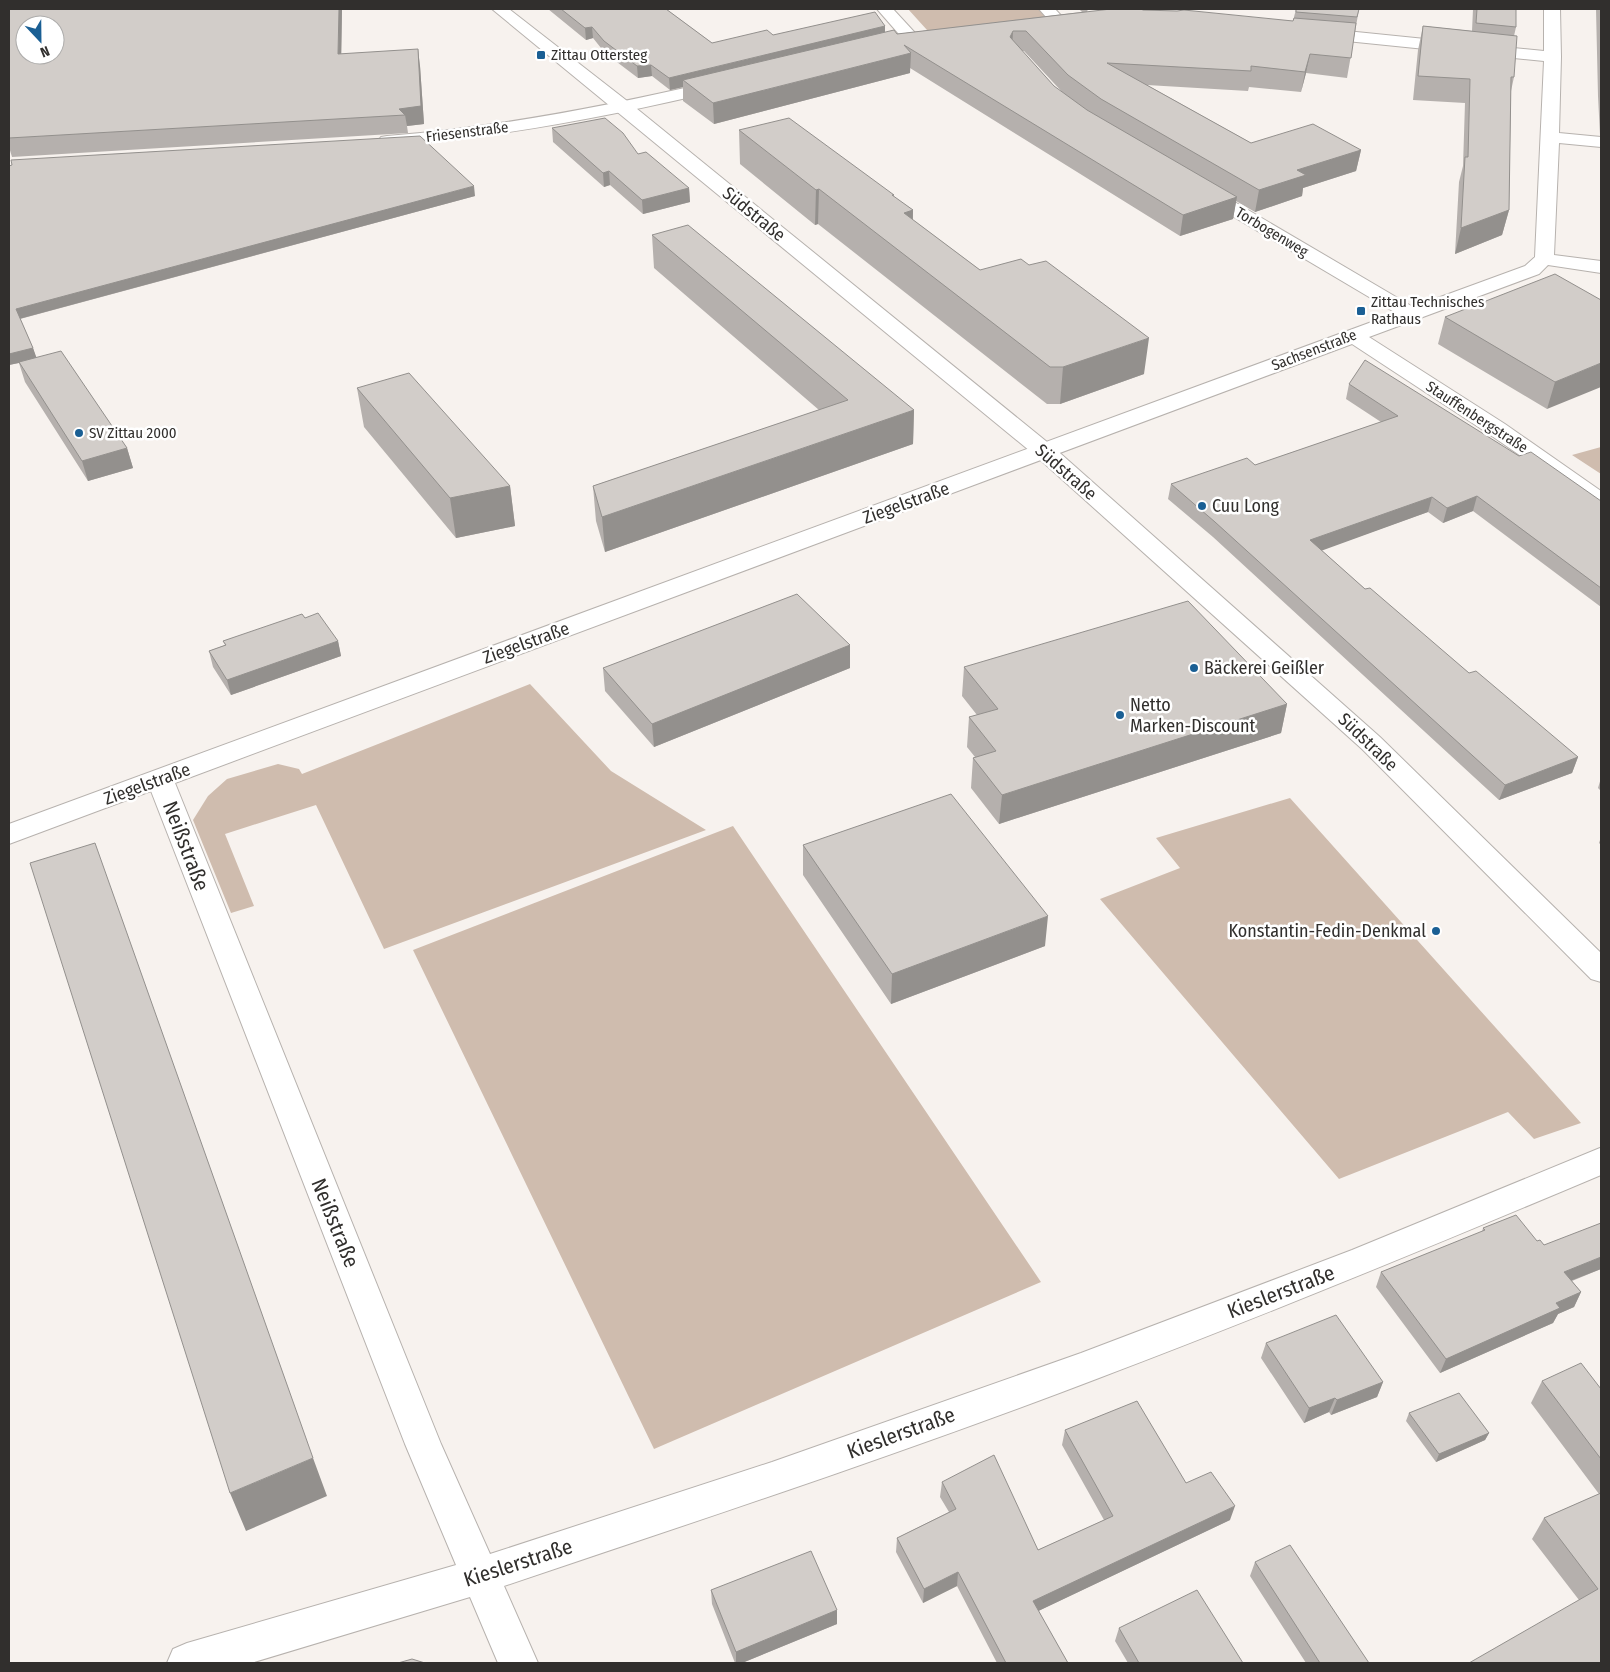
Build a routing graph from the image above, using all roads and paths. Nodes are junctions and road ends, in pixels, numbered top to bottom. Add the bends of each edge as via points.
1 (500, 9) edge
2 (885, 9) edge
3 (1047, 9) edge
4 (1552, 9) edge
5 (1060, 22) junction
6 (1078, 22) edge
7 (1042, 24) edge
8 (1304, 32) edge
9 (930, 36) edge
10 (911, 38) junction
11 (892, 43) edge
12 (1553, 57) junction
13 (730, 82) edge
14 (625, 108) junction
15 (1551, 138) junction
16 (372, 142) edge
17 (1601, 142) edge
18 (1186, 181) edge
19 (1544, 259) junction
20 (1601, 267) edge
21 (1411, 314) junction
22 (1352, 335) junction
23 (1044, 451) junction
24 (1601, 501) edge
25 (160, 779) junction
26 (9, 834) edge
27 (1601, 971) edge
28 (1600, 1160) edge
29 (480, 1576) junction
30 (187, 1663) edge
31 (518, 1663) edge

1 - 14 street, Südstraße
2 - 10 street
3 - 5 street
4 - 12 street
5 - 6 street
5 - 7 street
8 - 12 street
9 - 10 street
10 - 11 street
12 - 15 street
13 - 14 street, Friesenstraße
14 - 16 street, Friesenstraße via 451,137
14 - 23 street, Südstraße
15 - 17 street
15 - 19 street
18 - 21 street, Torbogenweg
19 - 20 street
19 - 21 street, Sachsenstraße via 1532,270
21 - 22 street, Sachsenstraße
22 - 23 street, Sachsenstraße
22 - 24 street, Stauffenbergstraße
23 - 25 street, Ziegelstraße
23 - 27 street, Südstraße via 1371,743
25 - 26 street, Ziegelstraße
25 - 29 street, Neißstraße via 423,1444
28 - 29 street, Kieslerstraße via 1364,1260 1088,1367 772,1479
29 - 30 street, Kieslerstraße
29 - 31 street, Neißstraße

